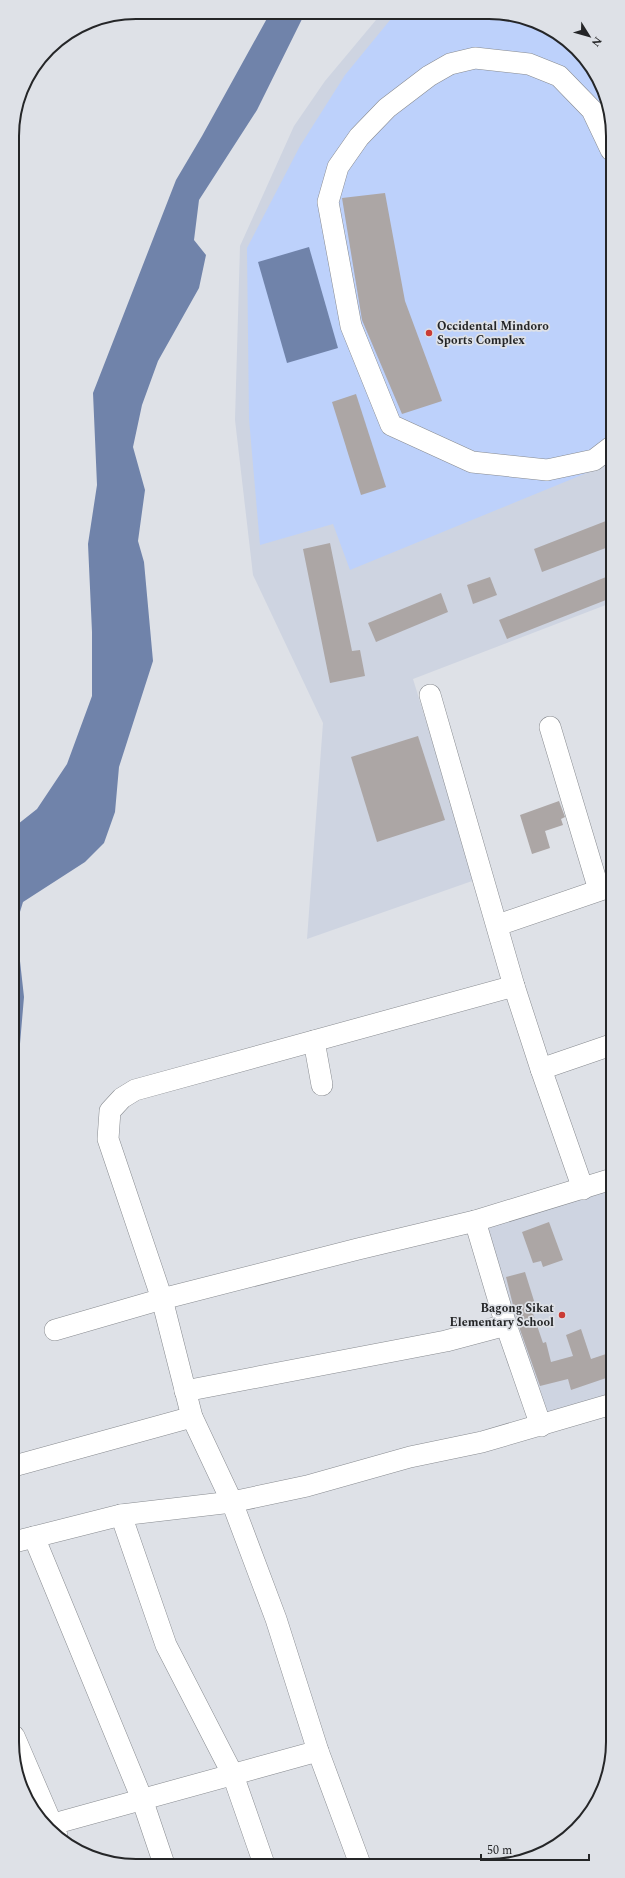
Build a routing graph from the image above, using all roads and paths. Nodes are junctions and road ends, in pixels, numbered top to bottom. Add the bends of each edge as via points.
1 (606, 139) edge
2 (606, 451) edge
3 (430, 696) dead end
4 (550, 727) dead end
5 (606, 888) edge
6 (498, 925) junction
7 (514, 986) junction
8 (314, 1041) junction
9 (606, 1046) edge
10 (541, 1069) junction
11 (322, 1085) dead end
12 (606, 1181) edge
13 (583, 1189) junction
14 (476, 1221) junction
15 (162, 1299) junction
16 (506, 1325) junction
17 (55, 1330) dead end
18 (184, 1391) junction
19 (606, 1406) edge
20 (192, 1417) junction
21 (542, 1426) junction
22 (19, 1465) edge
23 (232, 1502) junction
24 (121, 1515) junction
25 (34, 1537) junction
26 (19, 1541) edge
27 (19, 1749) edge
28 (318, 1751) junction
29 (233, 1775) junction
30 (142, 1799) junction
31 (48, 1819) edge
32 (56, 1828) edge
33 (162, 1859) edge
34 (262, 1859) edge
35 (358, 1859) edge

1 - 2 street via 592,110 559,76 529,64 475,58 450,64 429,76 387,108 359,137 338,167 328,202 351,326 391,425 472,462 547,470 594,460
3 - 6 street
4 - 5 street
5 - 6 street
6 - 7 street
7 - 8 street
7 - 10 street
8 - 11 street
8 - 15 street via 135,1090 122,1098 110,1111 108,1139
9 - 10 street
10 - 13 street
12 - 13 street
13 - 14 street
14 - 15 street
14 - 16 street
15 - 17 street
15 - 18 street
16 - 18 street via 438,1343
16 - 21 street
18 - 20 street
19 - 21 street
20 - 22 street
20 - 23 street
21 - 23 street via 410,1457 308,1486
23 - 24 street
23 - 28 street via 276,1618
24 - 25 street
24 - 29 street via 166,1645
25 - 26 street
25 - 30 street
27 - 31 street
28 - 29 street
28 - 35 street
29 - 30 street
29 - 34 street
30 - 32 street
30 - 33 street

